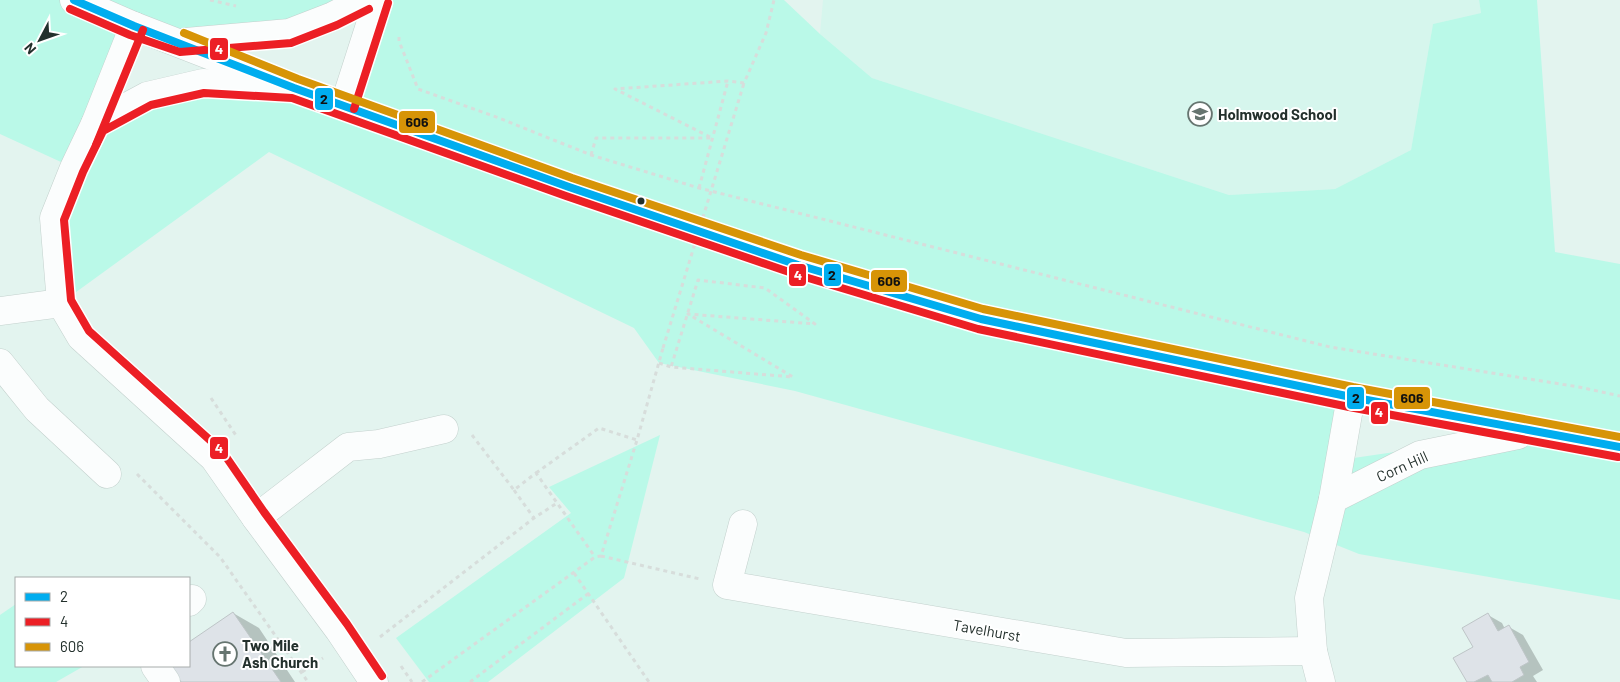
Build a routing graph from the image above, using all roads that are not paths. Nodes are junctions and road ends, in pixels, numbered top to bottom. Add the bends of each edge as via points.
1 (74, 0) edge
2 (364, 0) edge
3 (378, 0) edge
4 (134, 26) junction
5 (180, 42) junction
6 (294, 88) junction
7 (344, 106) junction
8 (95, 124) junction
9 (61, 303) junction
10 (0, 311) edge
11 (0, 363) edge
12 (1351, 397) junction
13 (444, 429) road end
14 (1533, 432) junction
15 (1620, 447) edge
16 (119, 471) road end
17 (1332, 499) junction
18 (256, 518) junction
19 (743, 524) dead end
20 (1313, 651) junction
21 (155, 667) edge
22 (166, 682) edge
23 (374, 682) edge
24 (1321, 682) edge

1 - 4 street
2 - 5 street via 288,33
3 - 7 street
4 - 5 street
4 - 8 street
5 - 6 street
6 - 7 street
6 - 8 street via 203,84 147,96
7 - 12 street via 569,188 798,265 981,319
8 - 9 street via 54,218
9 - 10 street
9 - 18 street via 81,337 214,458
11 - 16 street via 37,409
12 - 14 street
12 - 17 street
13 - 18 street via 379,444 348,447
14 - 15 street
14 - 17 street, Corn Hill via 1420,455
17 - 20 street via 1309,598
18 - 23 street
19 - 20 street, Tavelhurst via 727,585 1126,653
20 - 24 street
21 - 22 street

